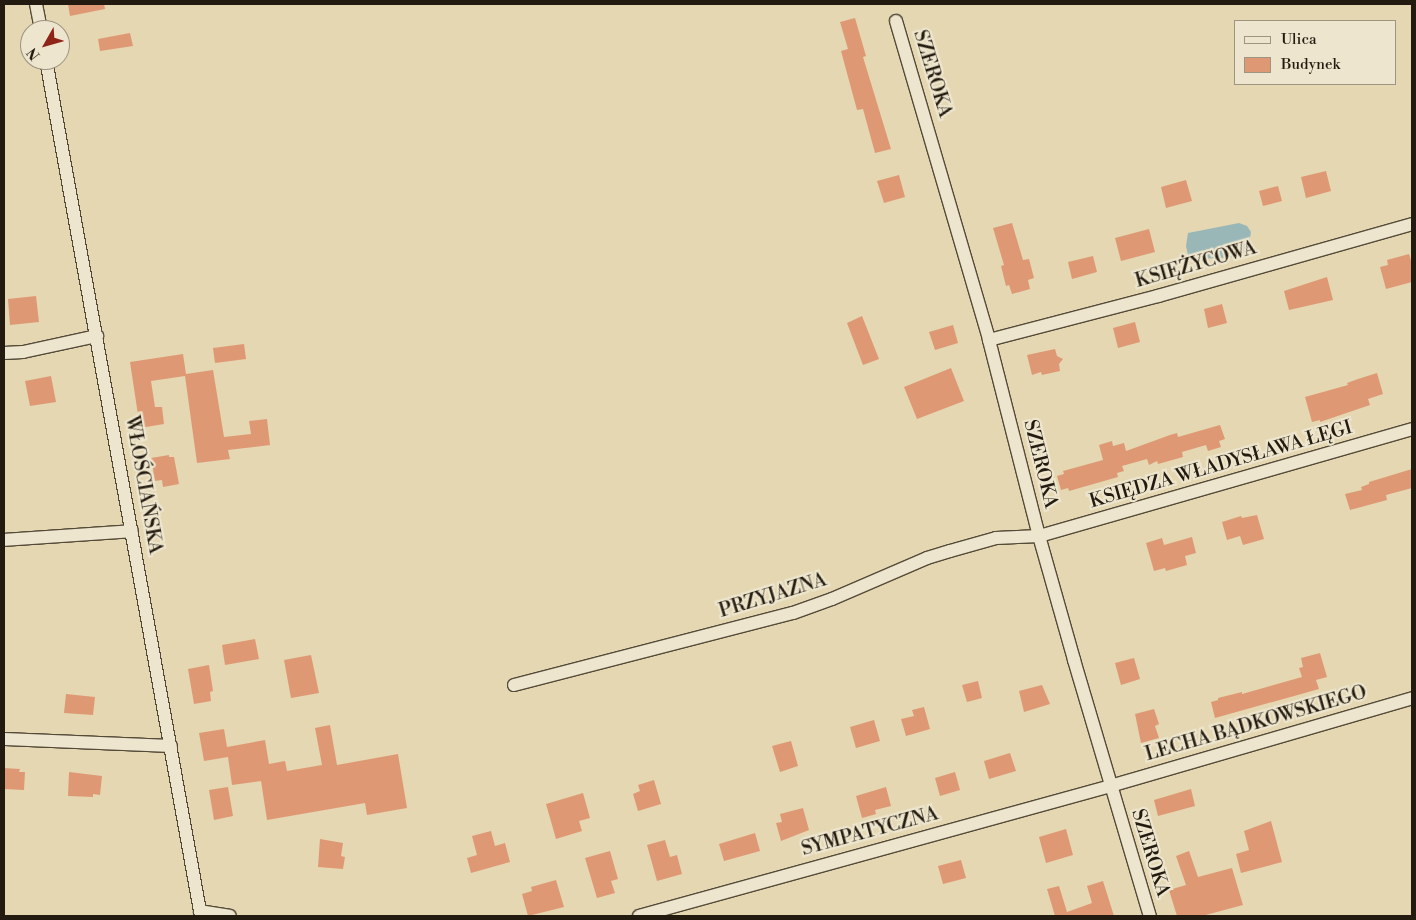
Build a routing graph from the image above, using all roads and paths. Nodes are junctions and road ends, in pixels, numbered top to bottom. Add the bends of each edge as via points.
1 (36, 4) edge
2 (39, 20) edge
3 (896, 21) dead end
4 (48, 70) edge
5 (1412, 224) edge
6 (97, 336) junction
7 (989, 340) junction
8 (4, 354) edge
9 (1412, 429) edge
10 (132, 531) junction
11 (1039, 536) junction
12 (4, 540) edge
13 (514, 685) dead end
14 (1412, 698) edge
15 (4, 739) edge
16 (171, 746) junction
17 (1110, 786) junction
18 (200, 914) edge
19 (230, 916) edge
20 (639, 916) edge
21 (1150, 916) edge

1 - 2 street
3 - 7 street, SZEROKA
4 - 6 street, WŁOŚCIAŃSKA
5 - 7 street, KSIĘŻYCOWA
6 - 8 street
6 - 10 street, WŁOŚCIAŃSKA
7 - 11 street, SZEROKA
9 - 11 street, KSIĘDZA WŁADYSŁAWA ŁĘGI
10 - 12 street
10 - 16 street, WŁOŚCIAŃSKA
11 - 13 street, PRZYJAZNA via 996,538 959,548 793,613
11 - 17 street, SZEROKA
14 - 17 street, LECHA BĄDKOWSKIEGO
15 - 16 street
16 - 18 street, WŁOŚCIAŃSKA
17 - 20 street, SYMPATYCZNA
17 - 21 street, SZEROKA
18 - 19 street

